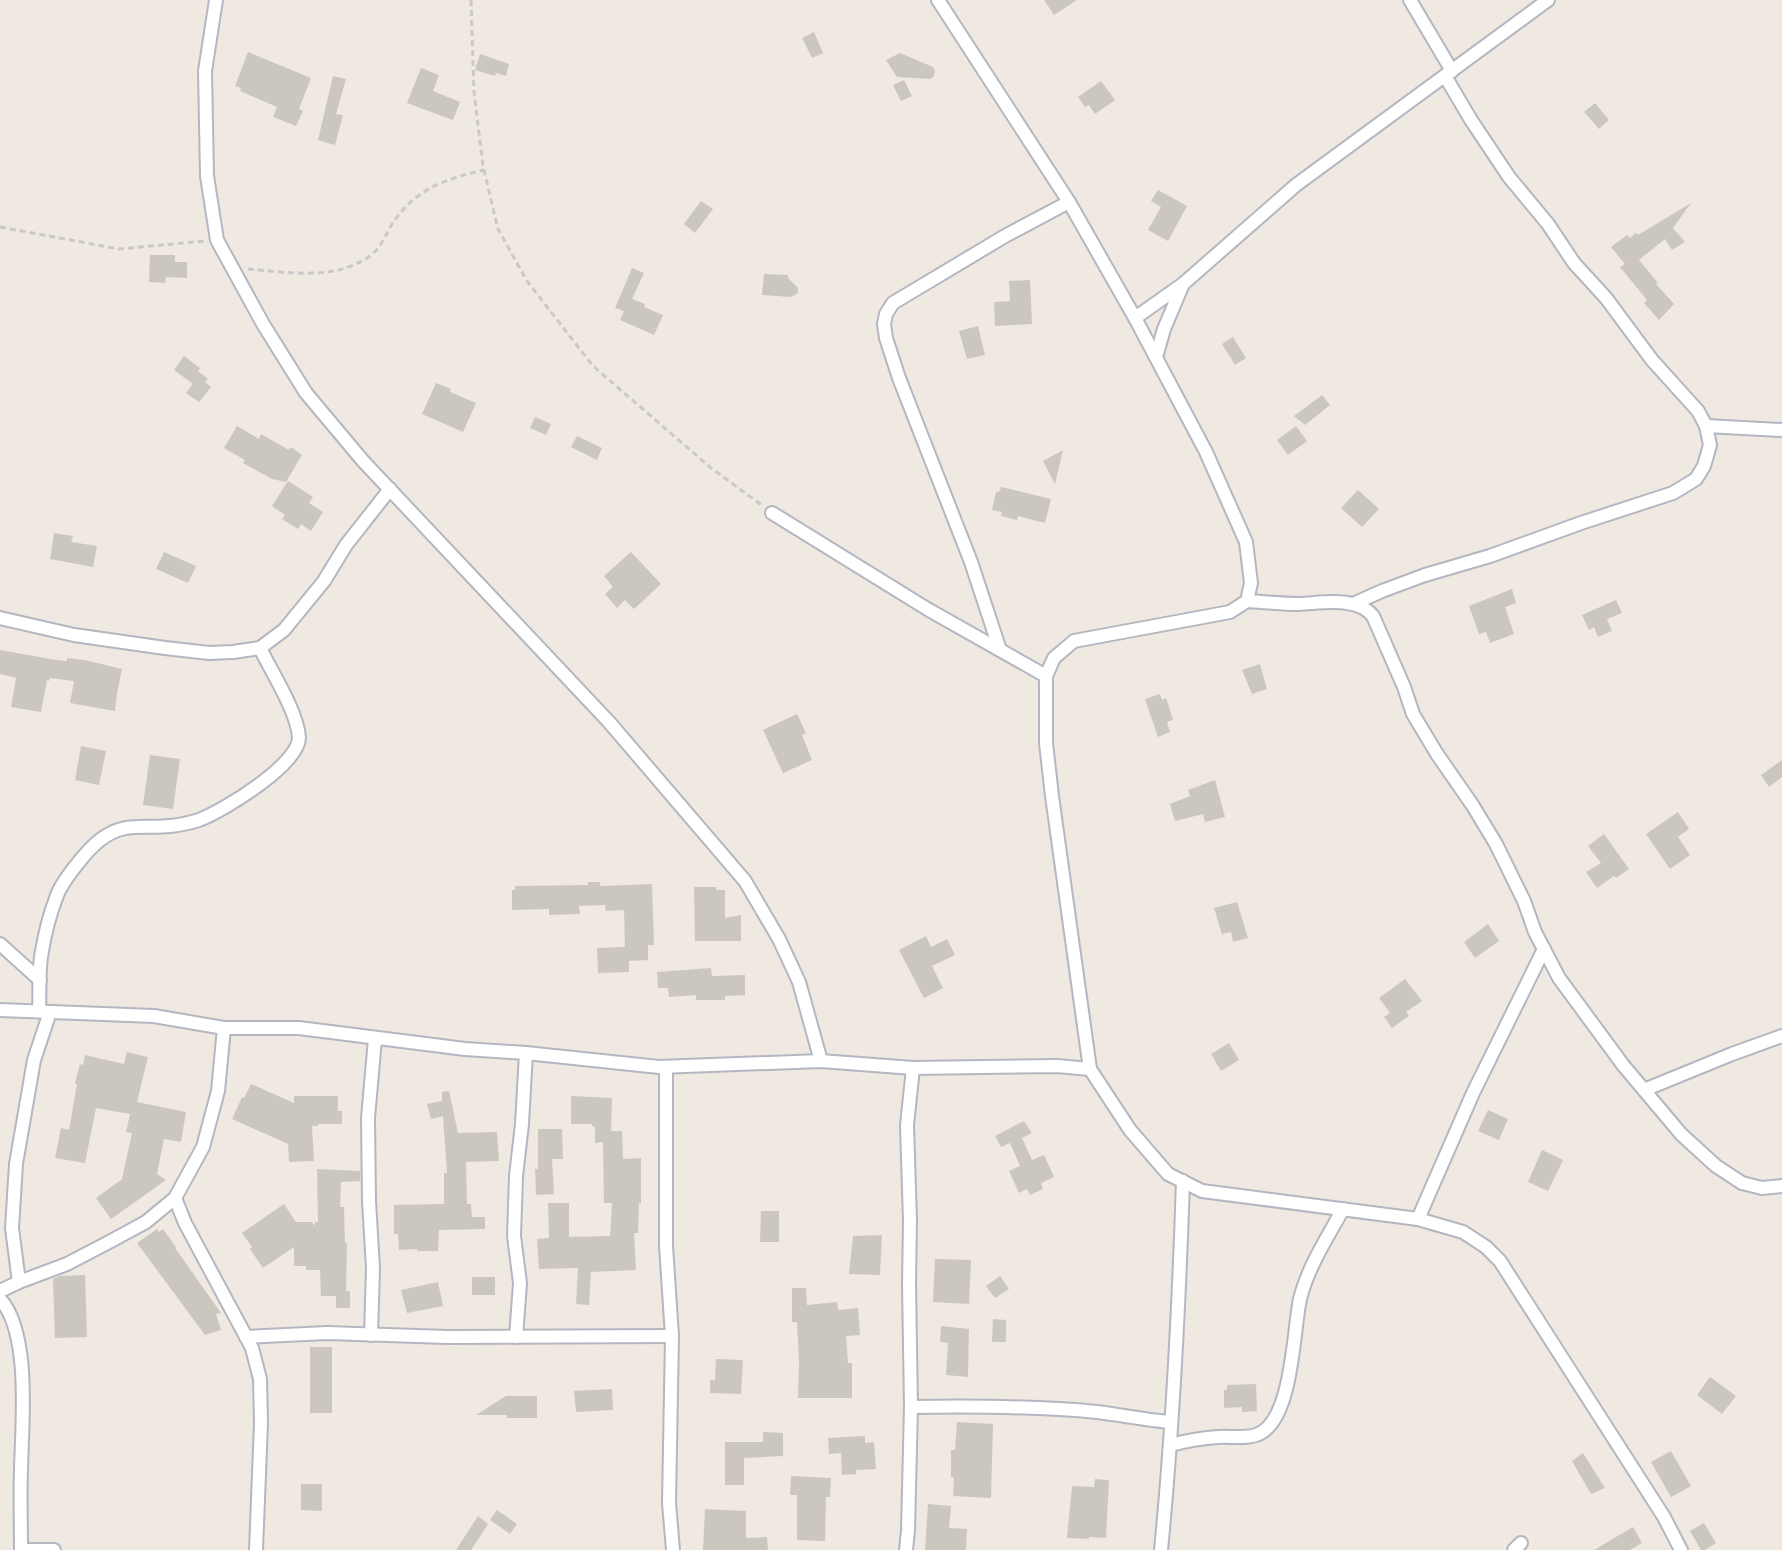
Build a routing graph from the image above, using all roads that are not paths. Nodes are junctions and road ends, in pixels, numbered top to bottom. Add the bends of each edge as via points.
1 (216, 0) edge
2 (938, 0) edge
3 (1410, 0) edge
4 (1548, 0) edge
5 (1448, 73) junction
6 (1069, 202) junction
7 (1183, 284) junction
8 (1135, 318) junction
9 (1156, 357) junction
10 (1706, 426) junction
11 (1782, 430) edge
12 (390, 489) junction
13 (772, 513) road end
14 (1247, 601) junction
15 (1353, 604) junction
16 (0, 618) edge
17 (260, 648) junction
18 (1000, 650) junction
19 (1046, 676) junction
20 (0, 944) edge
21 (1544, 949) junction
22 (40, 980) junction
23 (0, 1010) edge
24 (44, 1011) junction
25 (224, 1028) junction
26 (1782, 1036) edge
27 (375, 1039) junction
28 (526, 1053) junction
29 (821, 1061) junction
30 (666, 1067) junction
31 (913, 1068) junction
32 (1090, 1069) junction
33 (1644, 1090) junction
34 (1183, 1181) junction
35 (1782, 1186) edge
36 (175, 1198) junction
37 (1343, 1209) junction
38 (1418, 1219) junction
39 (19, 1282) junction
40 (0, 1291) edge
41 (0, 1299) edge
42 (371, 1335) junction
43 (672, 1336) junction
44 (246, 1337) junction
45 (516, 1337) junction
46 (911, 1407) junction
47 (1171, 1422) junction
48 (1170, 1445) junction
49 (21, 1550) edge
50 (54, 1550) edge
51 (256, 1550) edge
52 (673, 1550) edge
53 (906, 1550) edge
54 (1161, 1550) edge
55 (1681, 1550) edge

1 - 12 street via 205,71 207,176 217,240 306,393
2 - 6 street
3 - 5 street
4 - 5 street
5 - 7 street via 1296,185
5 - 10 street via 1509,177
6 - 8 street
6 - 18 street via 893,303 884,324
7 - 8 street
7 - 9 street
8 - 9 street
9 - 14 street via 1246,542 1251,583
10 - 11 street
10 - 15 street via 1710,445 1704,466 1696,479 1673,493
12 - 17 street via 284,630
12 - 29 street via 609,722 745,881 799,982
13 - 18 street
14 - 15 street
14 - 19 street via 1230,612 1074,641 1054,658
15 - 21 street via 1373,616 1413,714 1496,844
16 - 17 street via 179,650
17 - 22 street via 295,719 299,741 291,758 228,806 198,820 116,830 99,840 56,895 41,952
18 - 19 street
19 - 32 street via 1046,743
20 - 22 street
21 - 33 street via 1559,978
21 - 38 street
22 - 24 street
23 - 24 street
24 - 25 street via 154,1016
24 - 39 street via 16,1164 12,1228
25 - 27 street via 299,1028
25 - 36 street via 218,1091 203,1147
26 - 33 street
27 - 28 street
27 - 42 street via 368,1118
28 - 30 street
28 - 45 street via 514,1221 520,1283
29 - 30 street
29 - 31 street
30 - 43 street
31 - 32 street
31 - 46 street via 907,1125
32 - 34 street via 1130,1130 1168,1174
33 - 35 street via 1716,1166 1742,1183
34 - 37 street via 1202,1191
34 - 47 street
36 - 39 street via 146,1222 67,1264
36 - 44 street
37 - 38 street
37 - 48 street via 1300,1299 1291,1368 1272,1424 1256,1435
38 - 55 street via 1463,1232 1500,1261
39 - 40 street
41 - 49 street via 16,1328 21,1360
42 - 44 street
42 - 45 street
43 - 45 street
43 - 52 street
44 - 51 street via 260,1379
46 - 47 street via 1038,1409
46 - 53 street
47 - 48 street
48 - 54 street
49 - 50 street

